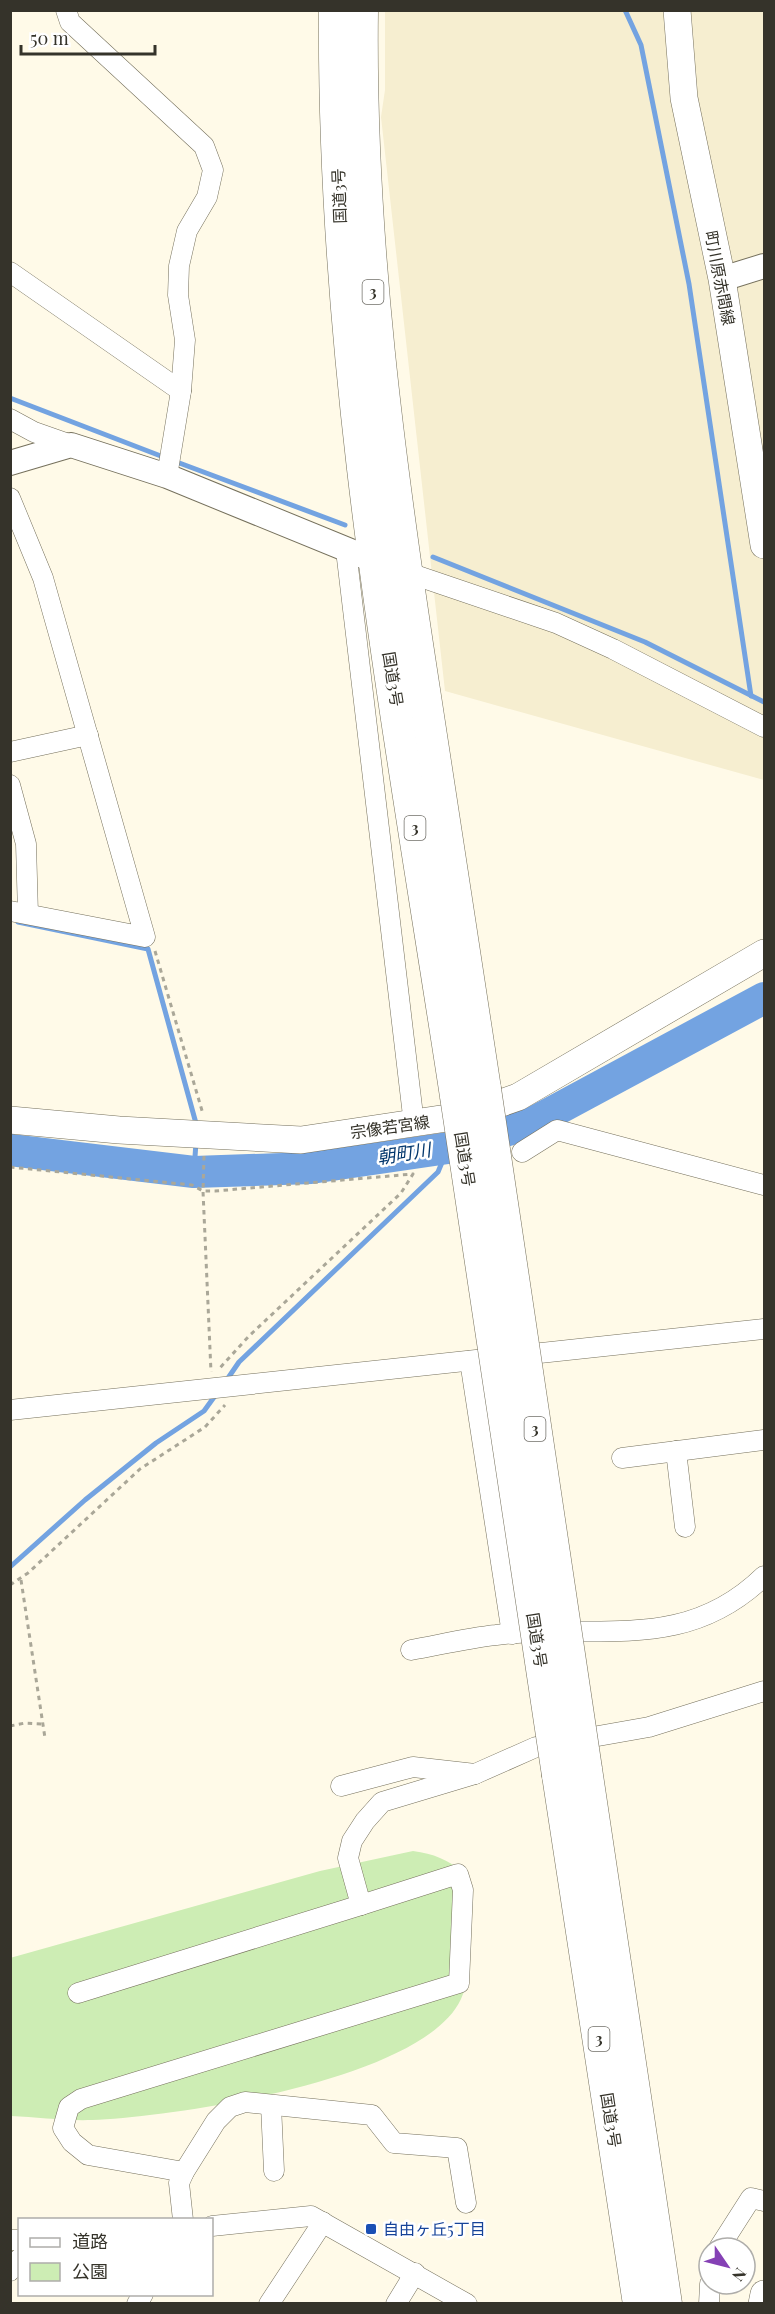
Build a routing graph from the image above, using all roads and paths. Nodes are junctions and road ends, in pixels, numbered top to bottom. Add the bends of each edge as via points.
1 (66, 10) edge
2 (335, 10) edge
3 (362, 10) edge
4 (677, 10) edge
5 (765, 266) edge
6 (10, 272) edge
7 (722, 279) junction
8 (181, 391) junction
9 (10, 419) edge
10 (71, 445) junction
11 (10, 463) edge
12 (167, 476) junction
13 (10, 498) edge
14 (765, 545) edge
15 (346, 549) junction
16 (375, 561) junction
17 (406, 572) junction
18 (765, 727) edge
19 (88, 735) junction
20 (10, 752) edge
21 (10, 785) edge
22 (19, 912) edge
23 (145, 937) junction
24 (765, 953) edge
25 (470, 1093) junction
26 (10, 1120) edge
27 (414, 1124) junction
28 (204, 1136) junction
29 (522, 1152) dead end
30 (10, 1167) edge
31 (765, 1185) edge
32 (202, 1191) junction
33 (765, 1329) edge
34 (470, 1361) junction
35 (238, 1387) junction
36 (10, 1410) edge
37 (765, 1440) edge
38 (676, 1451) junction
39 (622, 1458) dead end
40 (685, 1527) dead end
41 (765, 1576) edge
42 (21, 1579) junction
43 (10, 1585) edge
44 (512, 1634) junction
45 (411, 1650) dead end
46 (765, 1691) edge
47 (43, 1724) junction
48 (10, 1726) edge
49 (45, 1738) dead end
50 (475, 1774) junction
51 (341, 1786) dead end
52 (361, 1905) junction
53 (78, 1993) dead end
54 (271, 2105) junction
55 (274, 2171) dead end
56 (183, 2172) junction
57 (765, 2201) edge
58 (466, 2203) dead end
59 (183, 2218) edge
60 (323, 2222) junction
61 (213, 2226) edge
62 (727, 2236) edge
63 (415, 2273) junction
64 (765, 2294) edge
65 (659, 2301) edge
66 (268, 2304) edge
67 (396, 2304) edge
68 (467, 2304) edge
69 (762, 2304) edge

1 - 8 street via 70,22 204,146 213,170 207,197 187,231 178,266 185,340
2 - 16 highway, 国道3号 / 3 via 340,230 355,406
3 - 17 highway, 国道3号 / 3 via 361,106 368,228 381,387
4 - 7 main road, 町川原赤間線 via 684,98
5 - 7 street
6 - 8 street
7 - 14 main road, 町川原赤間線
8 - 12 street
9 - 10 street
10 - 11 street
10 - 12 street
12 - 15 street
13 - 19 street via 43,578
15 - 16 street
15 - 27 street
16 - 17 street
16 - 25 highway, 国道3号 / 3
17 - 18 street via 556,623
17 - 25 highway, 国道3号 / 3
19 - 20 street
19 - 23 street
21 - 22 street via 26,843
22 - 23 street
23 - 28 path via 154,947 203,1115
24 - 27 main road, 宗像若宮線 via 518,1097 467,1115
25 - 65 highway, 国道3号 / 3, bridge via 572,1772
26 - 28 main road, 宗像若宮線
27 - 28 main road, 宗像若宮線 via 301,1140
28 - 32 path
29 - 31 street via 557,1130
30 - 32 path via 192,1185
32 - 32 path via 215,1191 413,1174 401,1193 249,1336 212,1377
33 - 34 street
34 - 35 street
34 - 44 street
35 - 36 street
35 - 42 path via 205,1427 140,1469
37 - 38 street
38 - 39 street
38 - 40 street
41 - 44 street via 721,1608 660,1630
42 - 43 path
42 - 47 path
44 - 45 street
46 - 50 street via 649,1728 536,1747
47 - 48 path
47 - 49 path
50 - 51 street via 413,1767
50 - 52 street via 382,1802 365,1821 352,1841 348,1858
52 - 53 street
52 - 56 street via 458,1874 463,1890 459,1983 81,2099 69,2107 63,2128 88,2155
54 - 55 street
54 - 56 street via 244,2102 230,2107 216,2121
54 - 58 street via 372,2115 394,2143 457,2148
56 - 59 street via 179,2183
57 - 62 street via 751,2198
60 - 61 street via 311,2216
60 - 63 street
60 - 66 street
63 - 67 street
63 - 68 street
64 - 69 main road

